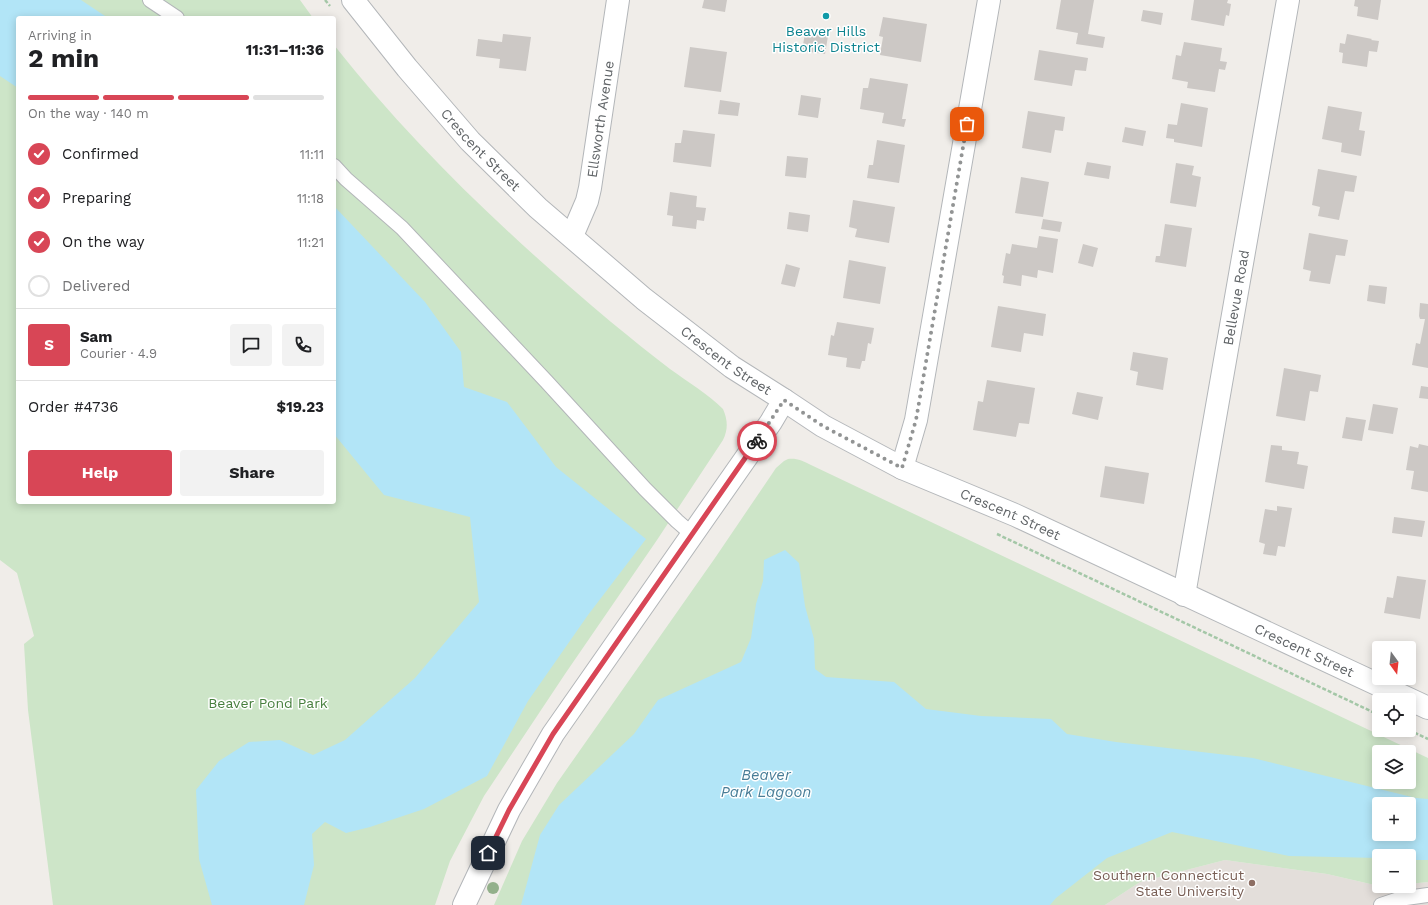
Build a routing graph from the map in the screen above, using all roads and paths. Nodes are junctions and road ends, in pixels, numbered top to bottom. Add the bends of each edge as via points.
1 (150, 0) edge
2 (353, 0) edge
3 (618, 0) edge
4 (989, 0) edge
5 (1288, 0) edge
6 (174, 16) edge
7 (336, 168) edge
8 (572, 236) junction
9 (784, 400) junction
10 (902, 468) junction
11 (693, 535) junction
12 (1184, 595) junction
13 (1428, 708) edge
14 (1416, 733) edge
15 (1428, 739) edge
16 (1428, 894) edge
17 (464, 905) edge
18 (1381, 905) edge

1 - 6 lane
2 - 8 street, Crescent Street via 470,141 538,208
3 - 8 street, Ellsworth Avenue via 590,188
4 - 10 street via 916,420
5 - 12 street, Bellevue Road
7 - 11 lane via 402,228 645,489
8 - 9 street, Crescent Street via 644,299 726,363
9 - 10 street, Crescent Street via 823,426
9 - 11 street
10 - 12 street, Crescent Street via 1015,515
11 - 17 street via 553,734 509,810
12 - 13 street, Crescent Street
14 - 15 path
16 - 18 lane

